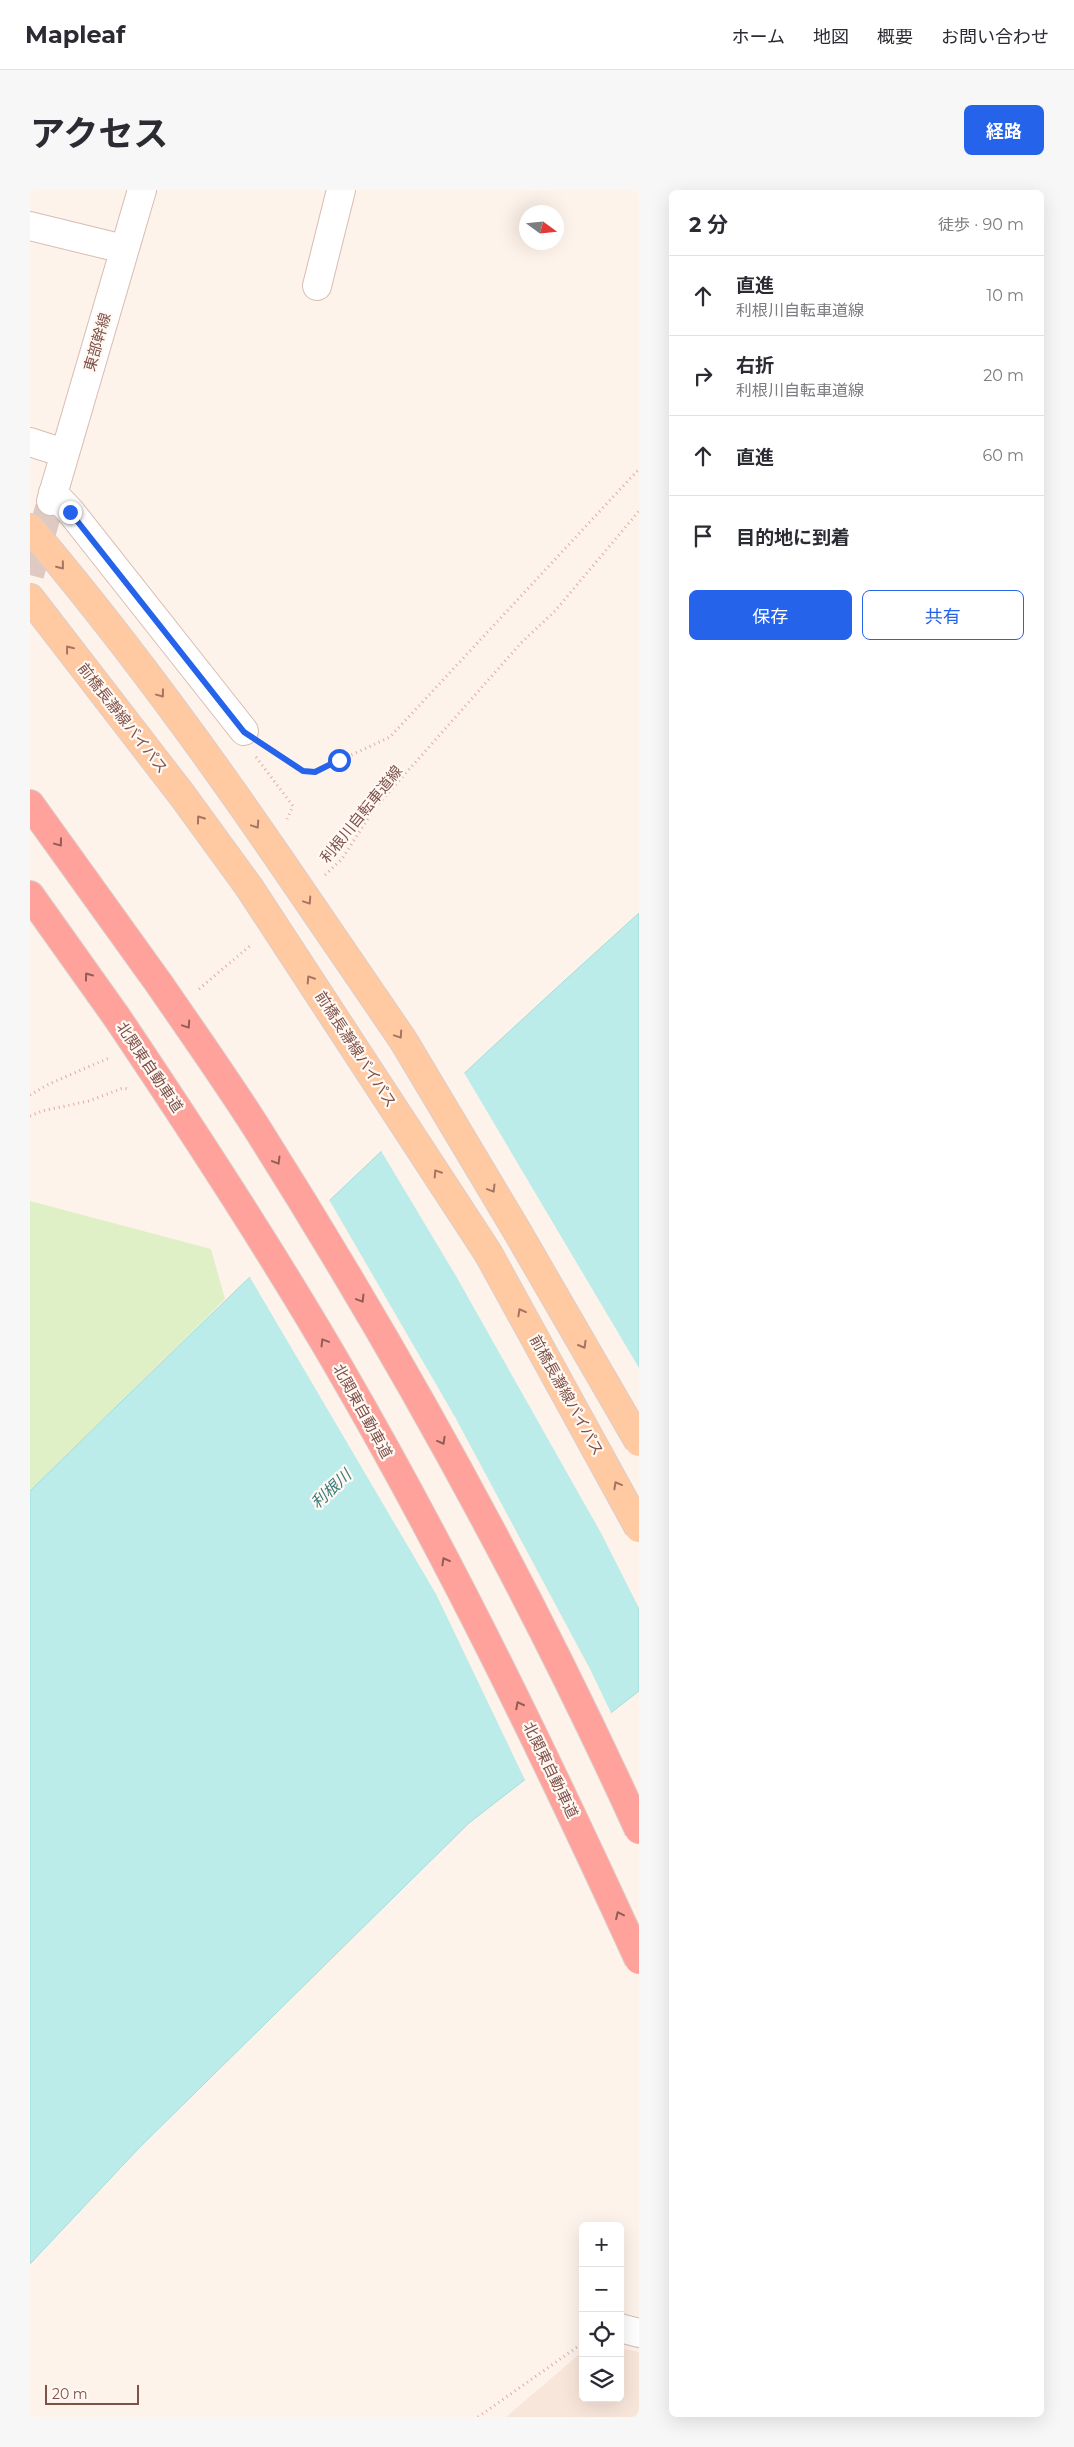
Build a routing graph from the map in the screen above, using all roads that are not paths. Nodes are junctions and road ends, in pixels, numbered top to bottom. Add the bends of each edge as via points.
1 (142, 190) edge
2 (341, 190) edge
3 (30, 226) edge
4 (124, 249) junction
5 (317, 286) dead end
6 (30, 442) edge
7 (64, 452) junction
8 (30, 528) edge
9 (30, 598) edge
10 (244, 732) road end
11 (30, 804) edge
12 (30, 896) edge
13 (639, 1442) edge
14 (639, 1528) edge
15 (639, 1830) edge
16 (639, 1960) edge
17 (624, 2329) edge
18 (639, 2333) edge

1 - 4 street, 東部幹線
2 - 5 street
3 - 4 street
4 - 7 street, 東部幹線
6 - 7 street
7 - 10 street, 東部幹線 via 52,497 70,512
8 -> 13 main road, bridge via 127,648 214,764 403,1040
14 -> 9 main road, 前橋長瀞線バイパス, bridge via 488,1253 249,887
11 -> 15 highway, bridge via 258,1129 381,1332 507,1556
16 -> 12 highway, 北関東自動車道, bridge via 553,1772 458,1584 341,1370 213,1159
17 - 18 street

